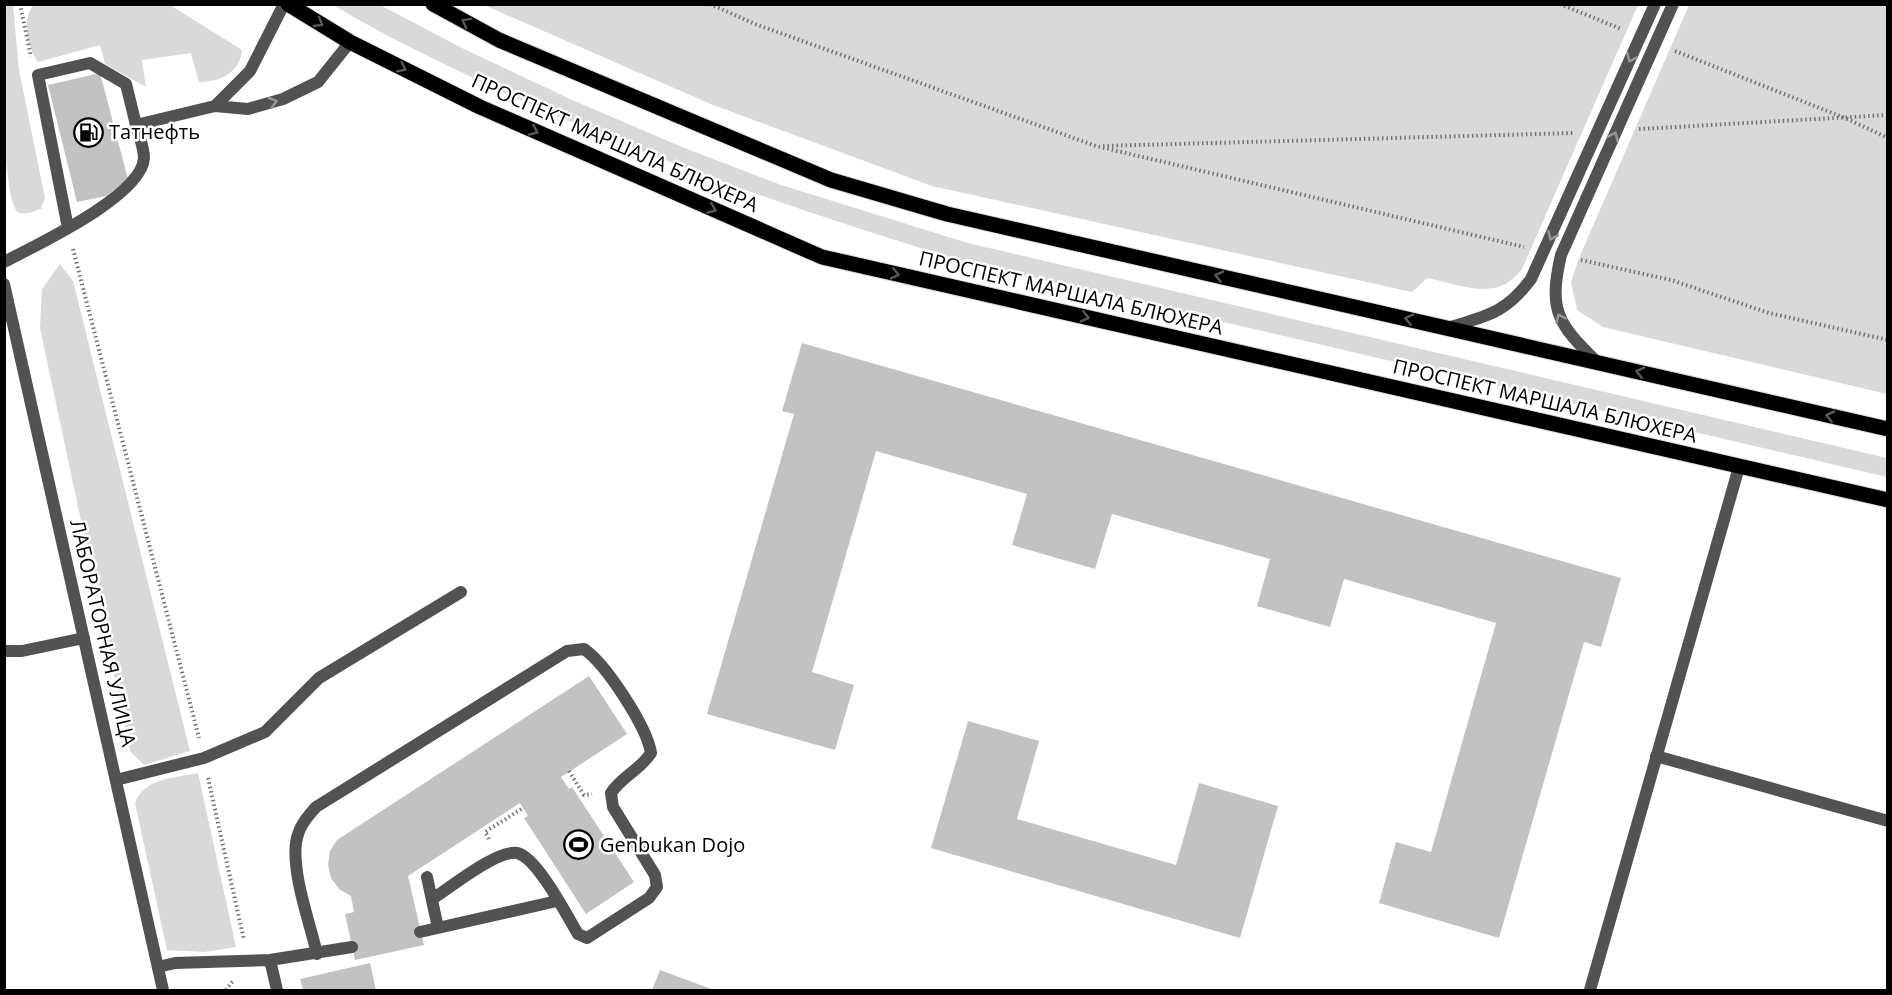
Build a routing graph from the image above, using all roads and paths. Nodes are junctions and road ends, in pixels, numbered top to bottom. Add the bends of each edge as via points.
1 (20, 4) edge
2 (27, 4) edge
3 (286, 4) edge
4 (433, 4) edge
5 (710, 4) edge
6 (1560, 4) edge
7 (1654, 4) edge
8 (1673, 4) edge
9 (21, 13) junction
10 (1640, 37) junction
11 (350, 42) junction
12 (1656, 43) junction
13 (38, 75) junction
14 (215, 106) junction
15 (1887, 115) edge
16 (1845, 118) junction
17 (136, 125) junction
18 (1617, 130) junction
19 (1598, 132) junction
20 (1887, 138) edge
21 (1096, 146) junction
22 (68, 228) junction
23 (1545, 252) junction
24 (1561, 255) junction
25 (4, 262) edge
26 (4, 284) edge
27 (1447, 328) junction
28 (1887, 340) edge
29 (1597, 362) junction
30 (1887, 429) edge
31 (1739, 467) junction
32 (1887, 500) edge
33 (461, 592) dead end
34 (84, 638) junction
35 (4, 651) edge
36 (1656, 756) junction
37 (204, 758) junction
38 (569, 771) dead end
39 (116, 780) junction
40 (611, 793) junction
41 (523, 808) dead end
42 (1887, 821) edge
43 (493, 827) dead end
44 (427, 877) dead end
45 (432, 899) junction
46 (557, 901) junction
47 (438, 928) junction
48 (420, 932) dead end
49 (352, 947) dead end
50 (317, 954) junction
51 (248, 960) junction
52 (270, 960) junction
53 (158, 967) junction
54 (163, 990) edge
55 (277, 990) edge
56 (1590, 990) edge

1 - 9 path
2 - 9 path
3 -> 11 main road, ПРОСПЕКТ МАРШАЛА БЛЮХЕРА
3 - 14 street via 250,71
27 -> 4 main road via 947,214 831,180 499,40
5 - 21 path via 755,24
6 - 10 path
7 - 10 street
8 - 12 street
9 - 13 path
10 -> 19 street
14 -> 11 street via 248,109 283,99 318,82
11 -> 31 main road, ПРОСПЕКТ МАРШАЛА БЛЮХЕРА via 480,107 822,257
12 - 16 path
12 - 18 street
13 - 17 street via 90,63 126,84
13 - 22 street
14 - 17 street
15 - 16 path
16 - 18 path
16 - 20 path
17 - 22 street via 144,159 132,182 101,208
24 -> 18 street
19 - 21 path
19 -> 23 street
21 - 23 path
22 - 25 street
22 - 37 path
23 - 27 street via 1514,302
24 - 28 path via 1671,280 1769,313
29 -> 24 street via 1569,335 1556,310 1554,285
26 - 34 street, ЛАБОРАТОРНАЯ УЛИЦА
27 - 29 main road
30 -> 29 main road
31 - 32 main road, ПРОСПЕКТ МАРШАЛА БЛЮХЕРА
31 - 36 street
33 - 37 street via 319,678 265,732
34 - 35 street
34 - 39 street, ЛАБОРАТОРНАЯ УЛИЦА
36 - 42 street
36 - 56 street
37 - 39 street
37 - 51 path
38 - 40 path via 584,795
39 - 53 street, ЛАБОРАТОРНАЯ УЛИЦА
40 - 46 street via 613,807 655,875 657,887 650,898 587,938 578,934
40 - 50 street via 617,783 642,767 651,753 649,737 597,658 584,649 567,651 316,807 302,823 296,844 297,869
41 - 43 path
44 - 45 street
45 - 46 street via 500,855 517,853 532,862
45 - 47 street
46 - 47 street
47 - 48 street
49 - 50 street
50 - 52 street
51 - 52 street
51 - 53 street
52 - 55 street
53 - 54 street, ЛАБОРАТОРНАЯ УЛИЦА

